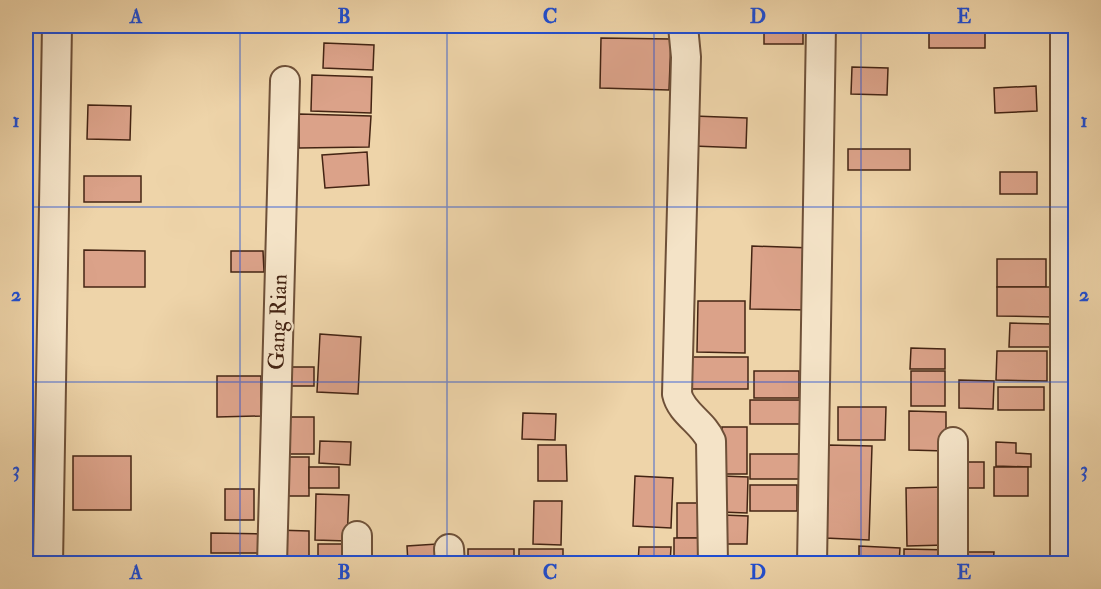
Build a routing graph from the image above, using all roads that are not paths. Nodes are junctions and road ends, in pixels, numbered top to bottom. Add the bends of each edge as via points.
1 (57, 26) edge
2 (683, 26) edge
3 (821, 26) edge
4 (1065, 26) edge
5 (285, 81) dead end
6 (953, 442) dead end
7 (48, 564) edge
8 (272, 564) edge
9 (713, 564) edge
10 (812, 564) edge
11 (953, 564) edge
12 (1065, 564) edge

1 - 7 street
2 - 9 street via 686,57 677,394 680,404 711,441
3 - 10 street
4 - 12 street
5 - 8 street, Gang Rian
6 - 11 street

